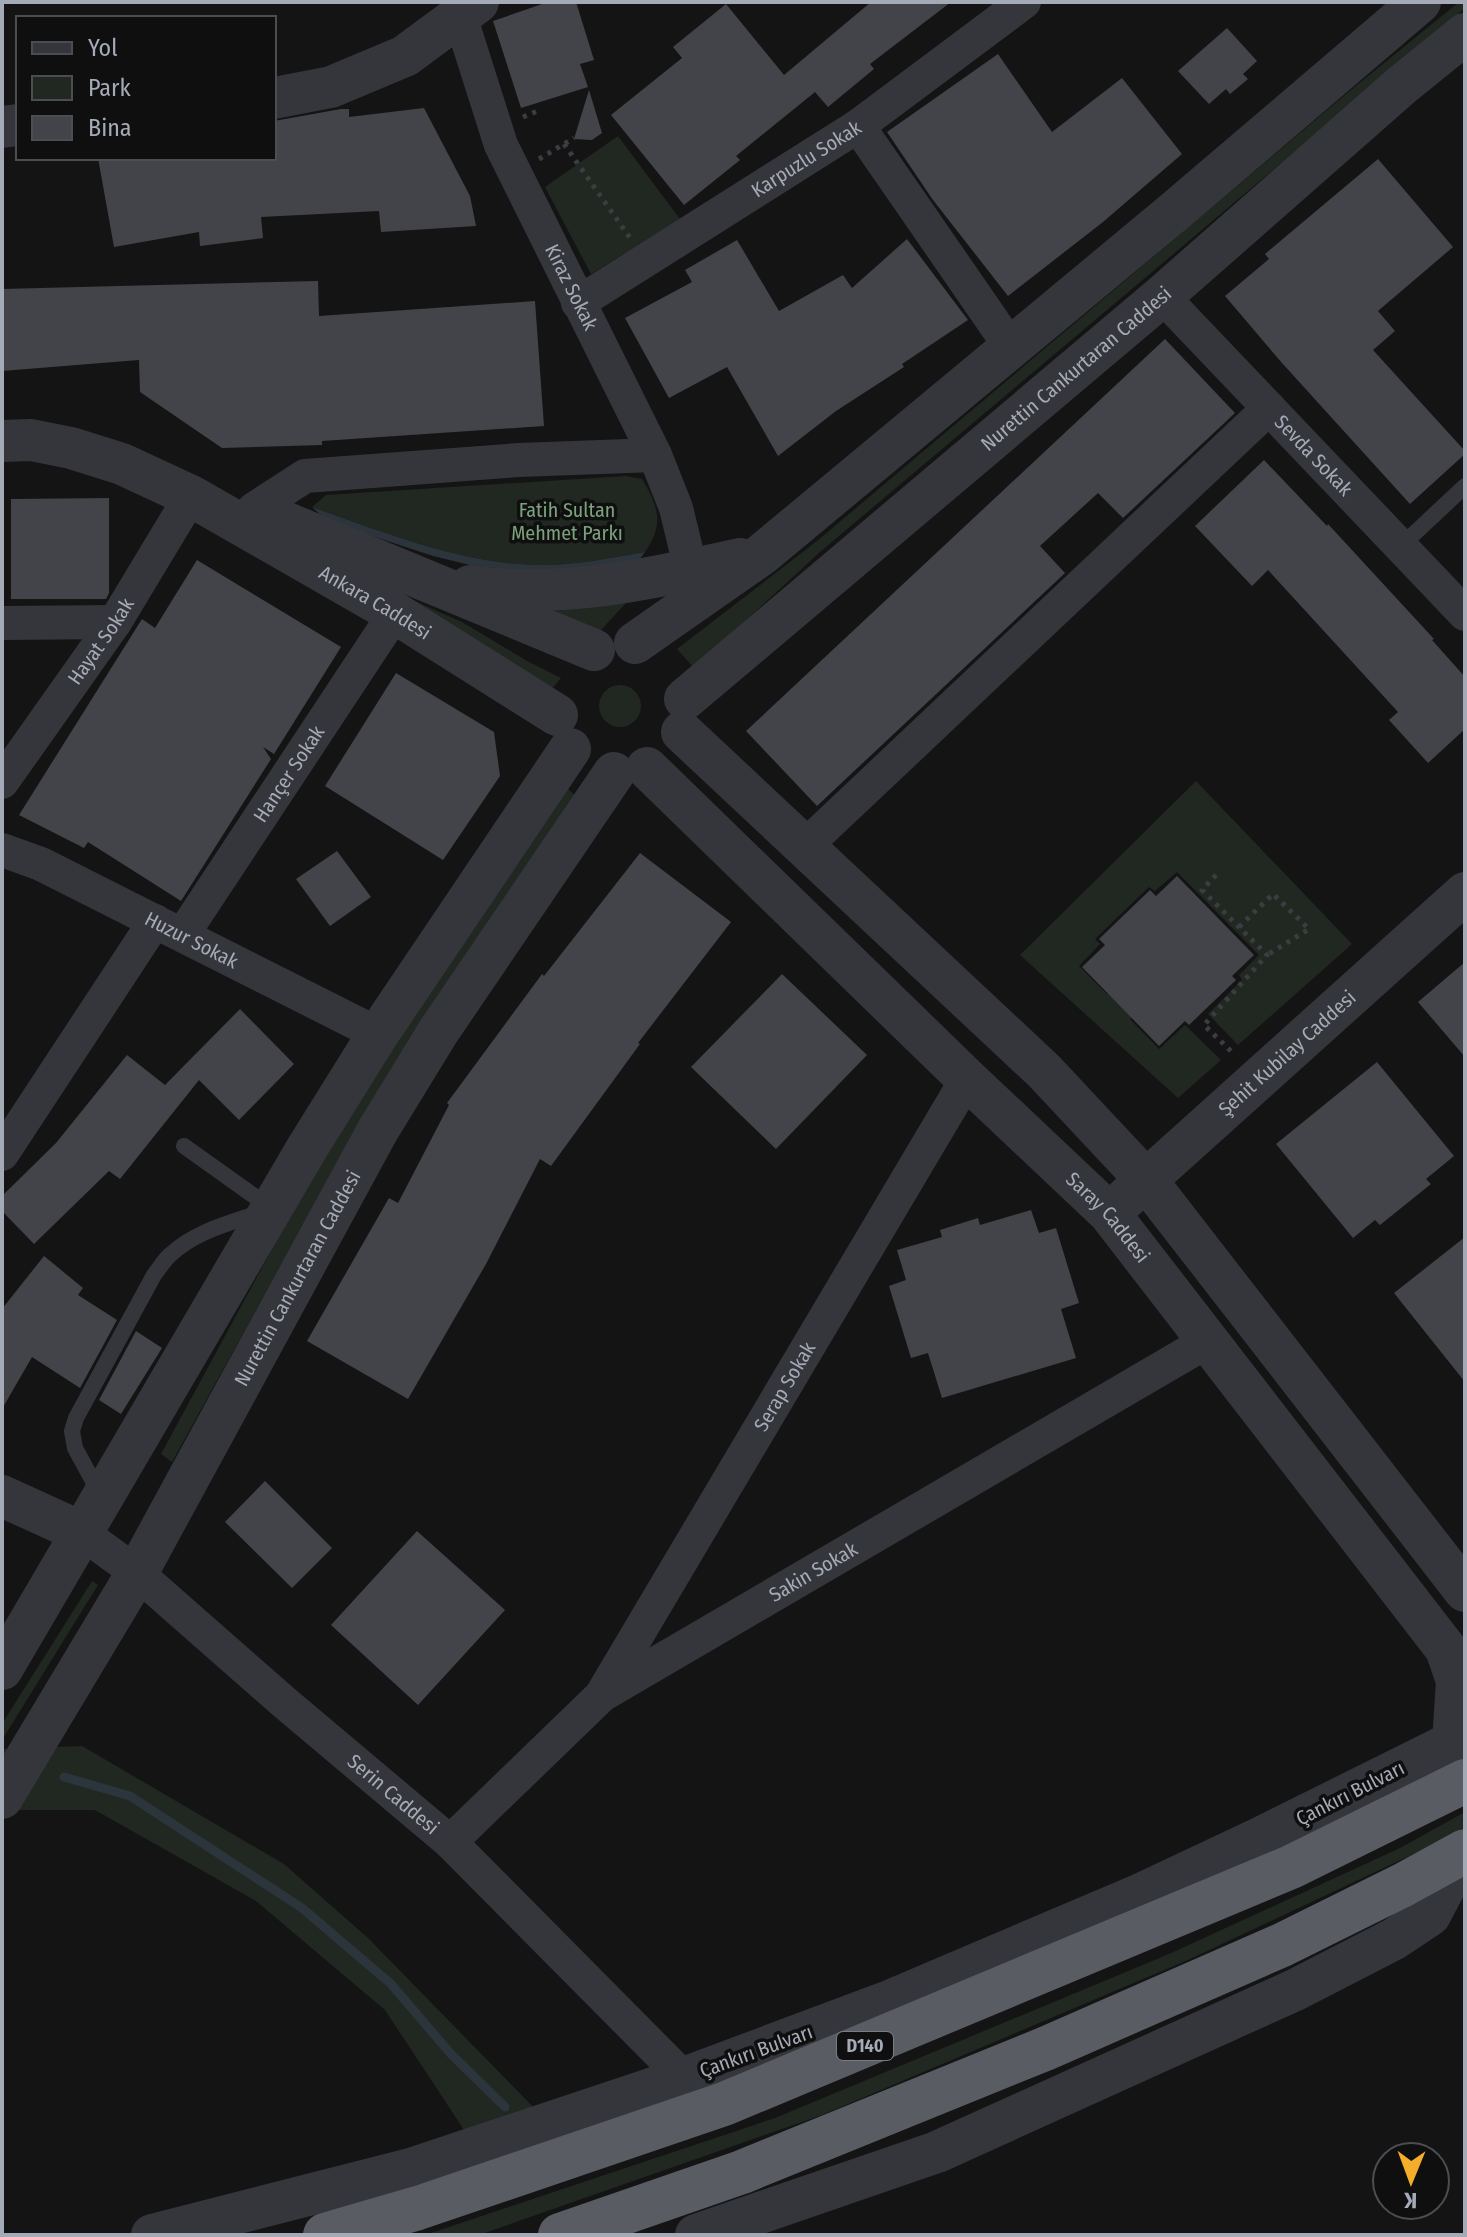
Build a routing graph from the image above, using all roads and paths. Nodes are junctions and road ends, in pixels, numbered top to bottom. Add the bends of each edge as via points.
1 (1024, 2) edge
2 (1420, 2) edge
3 (465, 7) edge
4 (1465, 34) edge
5 (276, 98) edge
6 (540, 110) dead end
7 (525, 116) dead end
8 (858, 126) junction
9 (574, 138) dead end
10 (564, 144) junction
11 (528, 166) dead end
12 (631, 239) dead end
13 (1162, 296) junction
14 (578, 303) junction
15 (1010, 346) junction
16 (1269, 408) junction
17 (2, 441) edge
18 (655, 455) junction
19 (1465, 486) edge
20 (191, 496) junction
21 (254, 509) junction
22 (1401, 546) junction
23 (761, 555) junction
24 (691, 570) junction
25 (420, 579) junction
26 (395, 613) junction
27 (1465, 614) edge
28 (115, 622) junction
29 (2, 623) edge
30 (635, 643) junction
31 (594, 650) junction
32 (683, 716) junction
33 (564, 732) junction
34 (630, 770) junction
35 (2, 782) edge
36 (804, 847) junction
37 (2, 850) edge
38 (1216, 875) dead end
39 (1465, 893) edge
40 (1239, 927) junction
41 (169, 928) junction
42 (1267, 955) junction
43 (378, 1034) junction
44 (1259, 1078) junction
45 (967, 1079) junction
46 (184, 1146) dead end
47 (2, 1154) edge
48 (1146, 1180) junction
49 (272, 1209) junction
50 (1109, 1213) junction
51 (1208, 1341) junction
52 (2, 1496) edge
53 (91, 1515) junction
54 (137, 1573) junction
55 (1465, 1591) edge
56 (2, 1669) edge
57 (602, 1695) junction
58 (1461, 1753) edge
59 (2, 1798) edge
60 (450, 1842) junction
61 (1464, 1852) edge
62 (684, 2078) junction
63 (152, 2235) edge
64 (325, 2235) edge
65 (560, 2235) edge
66 (696, 2235) edge

1 - 8 street, Karpuzlu Sokak
2 - 15 street
3 - 5 street via 405,56 331,87
3 - 14 street, Kiraz Sokak via 501,145
4 - 13 street, Nurettin Cankurtaran Caddesi
6 - 7 path
8 - 14 street, Karpuzlu Sokak
8 - 15 street
9 - 10 path
10 - 11 path
10 - 12 path
13 - 16 street, Sevda Sokak
13 - 32 street, Nurettin Cankurtaran Caddesi
14 - 18 street, Kiraz Sokak
15 - 23 street
16 - 22 street, Sevda Sokak
16 - 36 street
17 - 20 street, Ankara Caddesi via 71,448 122,464
18 - 21 street via 305,476
18 - 24 street, Kiraz Sokak via 676,508
19 - 22 lane
20 - 21 street, Ankara Caddesi
20 - 26 street, Ankara Caddesi
20 - 28 street, Hayat Sokak
21 - 25 street, Ankara Caddesi
22 - 27 street, Sevda Sokak
23 - 24 street, Ankara Caddesi
23 - 30 street
24 - 25 street, Ankara Caddesi via 595,588 546,591
25 - 31 street, Ankara Caddesi
26 - 33 street, Ankara Caddesi
26 - 41 street, Hançer Sokak
28 - 29 street
28 - 35 street, Hayat Sokak
30 - 31 street
30 - 32 street via 668,664 679,680
31 - 33 street via 572,666 563,681 558,695
32 - 34 street via 673,747 662,759
32 - 36 street
33 - 34 street via 582,760 597,769
33 - 43 street
34 - 45 street, Saray Caddesi
34 - 54 street, Nurettin Cankurtaran Caddesi via 438,1032 378,1130
36 - 48 street via 1044,1071
37 - 41 street, Huzur Sokak
38 - 40 path via 1202,890
39 - 44 street, Şehit Kubilay Caddesi
40 - 42 path
40 - 42 path via 1273,894 1309,929
41 - 43 street, Huzur Sokak
41 - 47 street, Hançer Sokak
42 - 44 path via 1204,1025
43 - 49 street
44 - 48 street, Şehit Kubilay Caddesi
45 - 50 street, Saray Caddesi
45 - 57 street, Serap Sokak
46 - 49 lane
48 - 50 street, Şehit Kubilay Caddesi
48 - 55 street
49 - 53 street
49 - 53 lane via 194,1237 154,1275 72,1431
50 - 51 street, Saray Caddesi
51 - 57 street, Sakin Sokak
51 - 58 street, Saray Caddesi via 1446,1649 1457,1681
52 - 53 street
53 - 54 street, Serin Caddesi
53 - 56 street
54 - 59 street, Nurettin Cankurtaran Caddesi
54 - 60 street, Serin Caddesi
57 - 60 street, Sakin Sokak
58 - 62 street, Çankırı Bulvarı via 887,2002
58 - 64 highway, Çankırı Bulvarı / D140 via 1391,1819 1277,1873 724,2104
60 - 62 street, Serin Caddesi
61 - 65 highway via 1282,1945 1047,2048 742,2172
61 - 66 street via 1430,1915 1295,1990 937,2152
62 - 63 street, Çankırı Bulvarı via 414,2168

